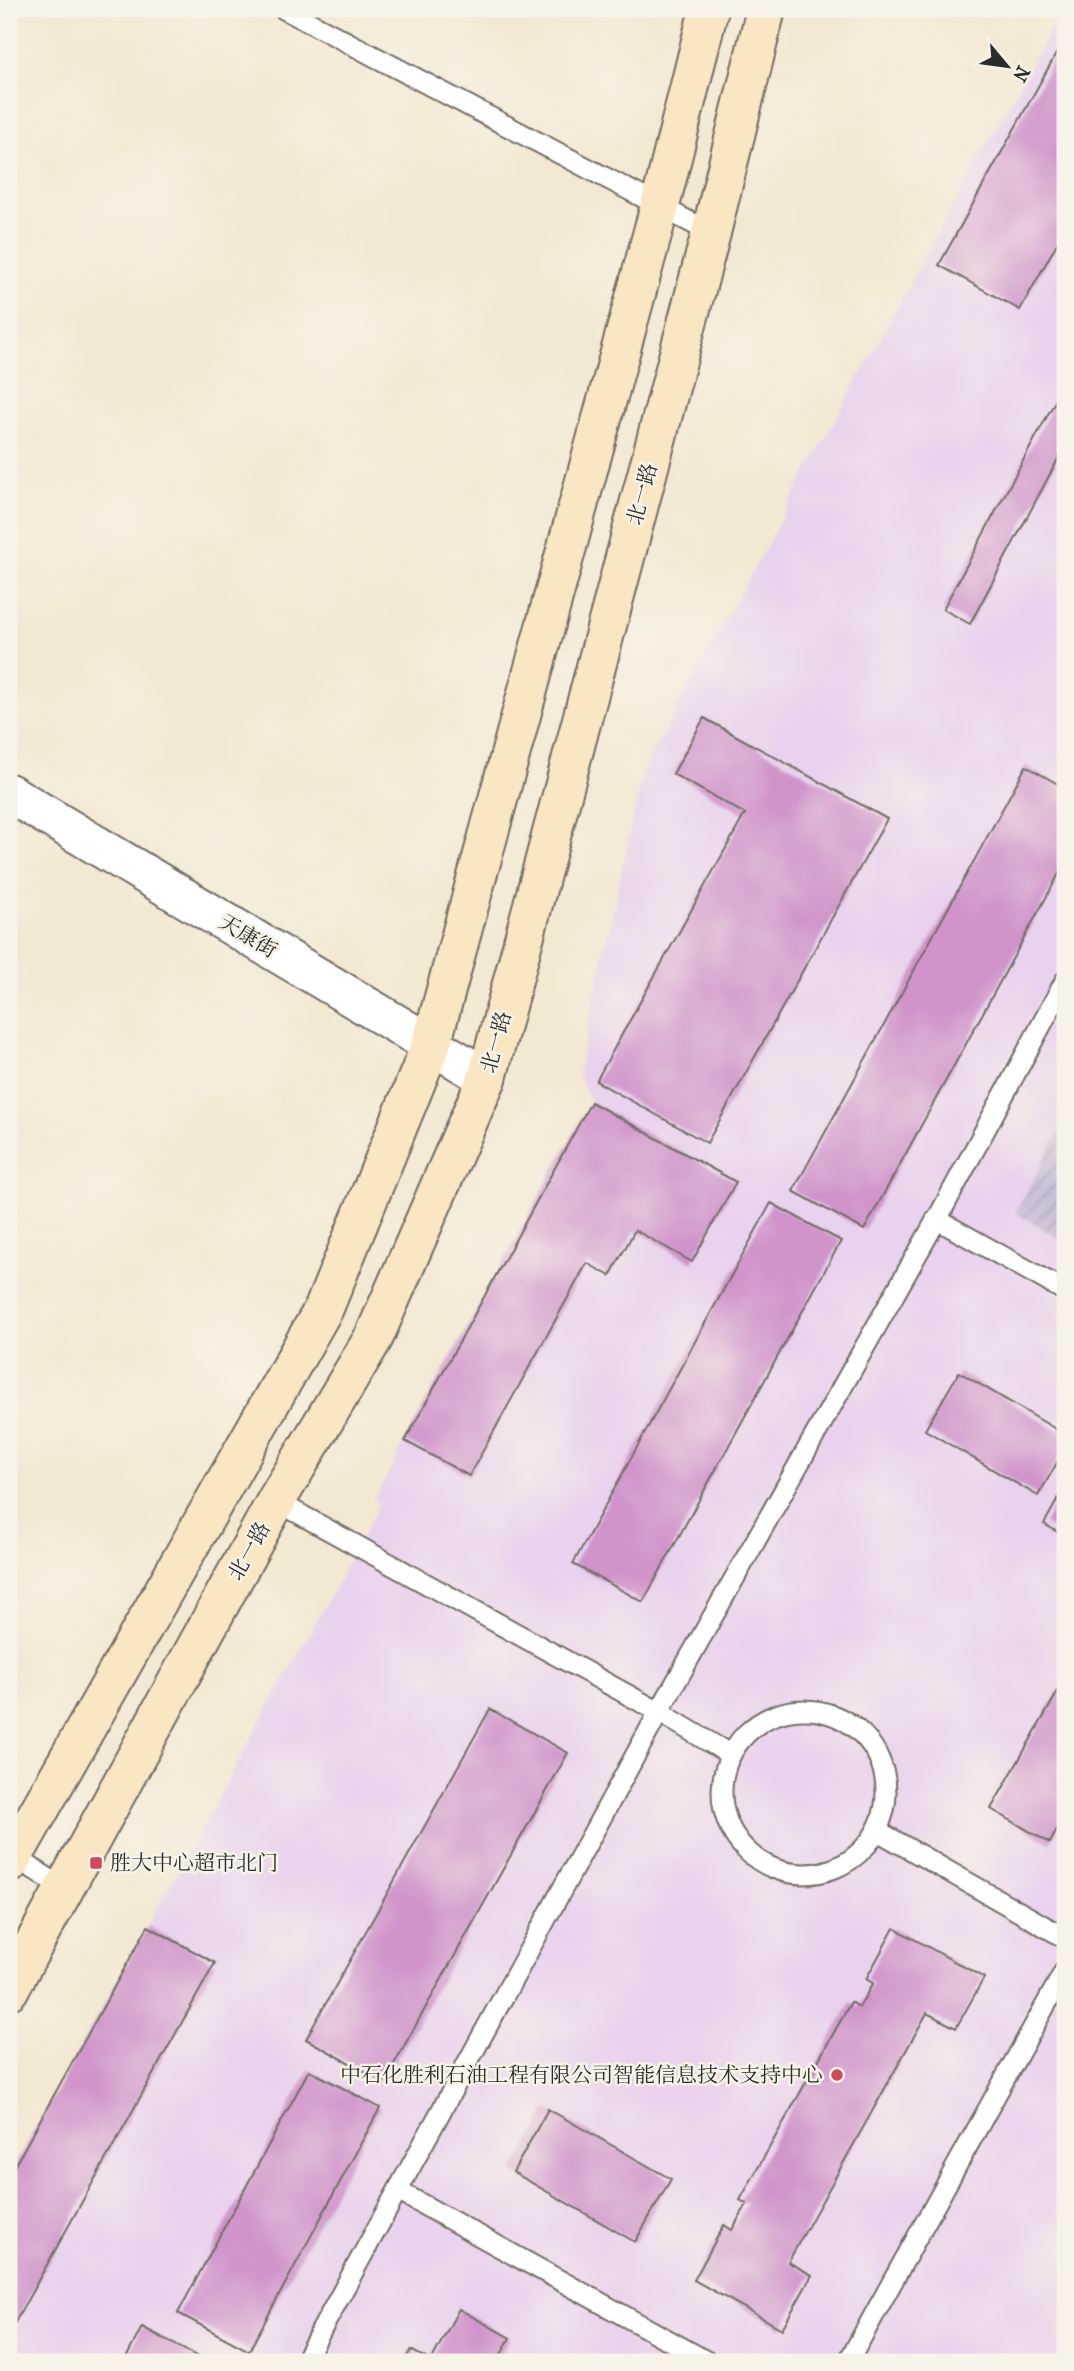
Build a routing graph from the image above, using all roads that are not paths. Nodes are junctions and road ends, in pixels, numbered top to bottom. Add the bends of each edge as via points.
1 (284, 9) edge
2 (709, 9) edge
3 (766, 9) edge
4 (660, 206) junction
5 (711, 233) junction
6 (9, 793) edge
7 (1065, 981) edge
8 (432, 1045) junction
9 (487, 1078) junction
10 (936, 1219) junction
11 (1065, 1291) edge
12 (276, 1501) junction
13 (659, 1712) junction
14 (732, 1755) junction
15 (878, 1831) junction
16 (10, 1858) edge
17 (65, 1889) junction
18 (1065, 1938) edge
19 (1065, 1969) edge
20 (9, 1990) edge
21 (398, 2191) junction
22 (304, 2362) edge
23 (708, 2362) edge
24 (848, 2362) edge

1 - 4 lane
2 - 4 main road
3 - 5 main road, 北一路
4 - 5 lane
4 - 8 main road
5 - 9 main road, 北一路
6 - 8 street, 天康街
7 - 10 lane
8 - 9 street, 天康街
8 - 16 main road via 324,1308
9 - 12 main road, 北一路 via 374,1337
10 - 11 lane
10 - 13 lane
12 - 13 lane
12 - 17 main road, 北一路
13 - 14 lane
13 - 21 lane
14 - 15 lane via 721,1790 725,1817 737,1842 757,1861 783,1873 810,1875 837,1869 861,1853
14 - 15 lane via 759,1722 784,1712 811,1709 837,1716 860,1730 877,1751 886,1777 886,1804
15 - 18 lane
16 - 17 lane
17 - 20 main road, 北一路
19 - 24 lane
21 - 22 lane
21 - 23 lane

